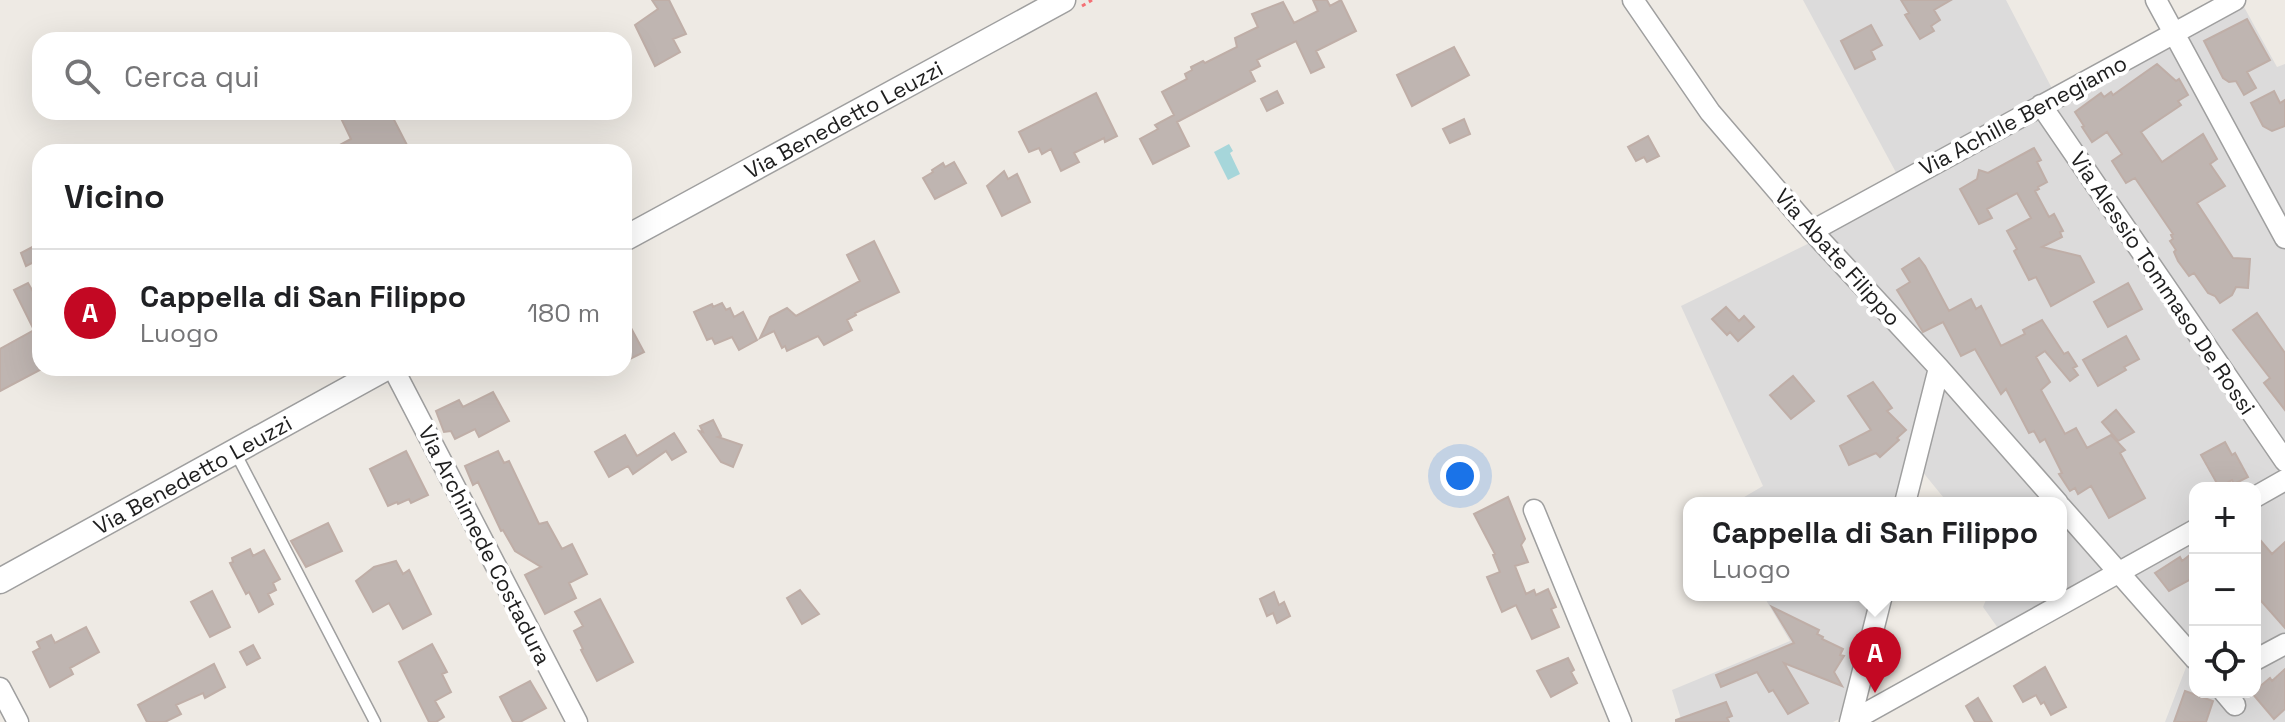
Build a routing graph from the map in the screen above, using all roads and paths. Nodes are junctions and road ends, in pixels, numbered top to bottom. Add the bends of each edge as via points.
1 (1063, 0) edge
2 (1633, 0) edge
3 (2156, 0) edge
4 (2235, 0) edge
5 (2174, 34) junction
6 (2041, 105) junction
7 (1812, 231) junction
8 (632, 235) edge
9 (2285, 238) edge
10 (1939, 368) junction
11 (372, 376) edge
12 (397, 376) edge
13 (235, 452) junction
14 (2285, 461) edge
15 (2285, 480) edge
16 (2261, 494) edge
17 (1907, 497) edge
18 (2052, 497) edge
19 (1534, 510) dead end
20 (2067, 514) edge
21 (2189, 533) edge
22 (2119, 573) junction
23 (0, 581) edge
24 (1880, 601) edge
25 (2285, 644) edge
26 (2189, 652) edge
27 (2261, 657) edge
28 (0, 688) edge
29 (574, 721) edge
30 (18, 722) edge
31 (375, 722) edge
32 (1621, 722) edge
33 (1850, 722) edge

1 - 8 street, Via Benedetto Leuzzi
2 - 7 street, Via Abate Filippo via 1710,112
3 - 5 street
4 - 5 street, Via Achille Benegiamo
5 - 6 street, Via Achille Benegiamo
5 - 9 street
6 - 7 street, Via Achille Benegiamo
6 - 14 street, Via Alessio Tommaso De Rossi
7 - 10 street, Via Abate Filippo
10 - 17 street
10 - 18 street, Via Abate Filippo
11 - 13 street, Via Benedetto Leuzzi
12 - 29 street, Via Archimede Costadura
13 - 23 street, Via Benedetto Leuzzi
13 - 31 lane
15 - 16 street
19 - 32 street
20 - 22 street, Via Abate Filippo
21 - 22 street
22 - 26 street, Via Abate Filippo
22 - 33 street
24 - 33 street
25 - 27 street
28 - 30 street

